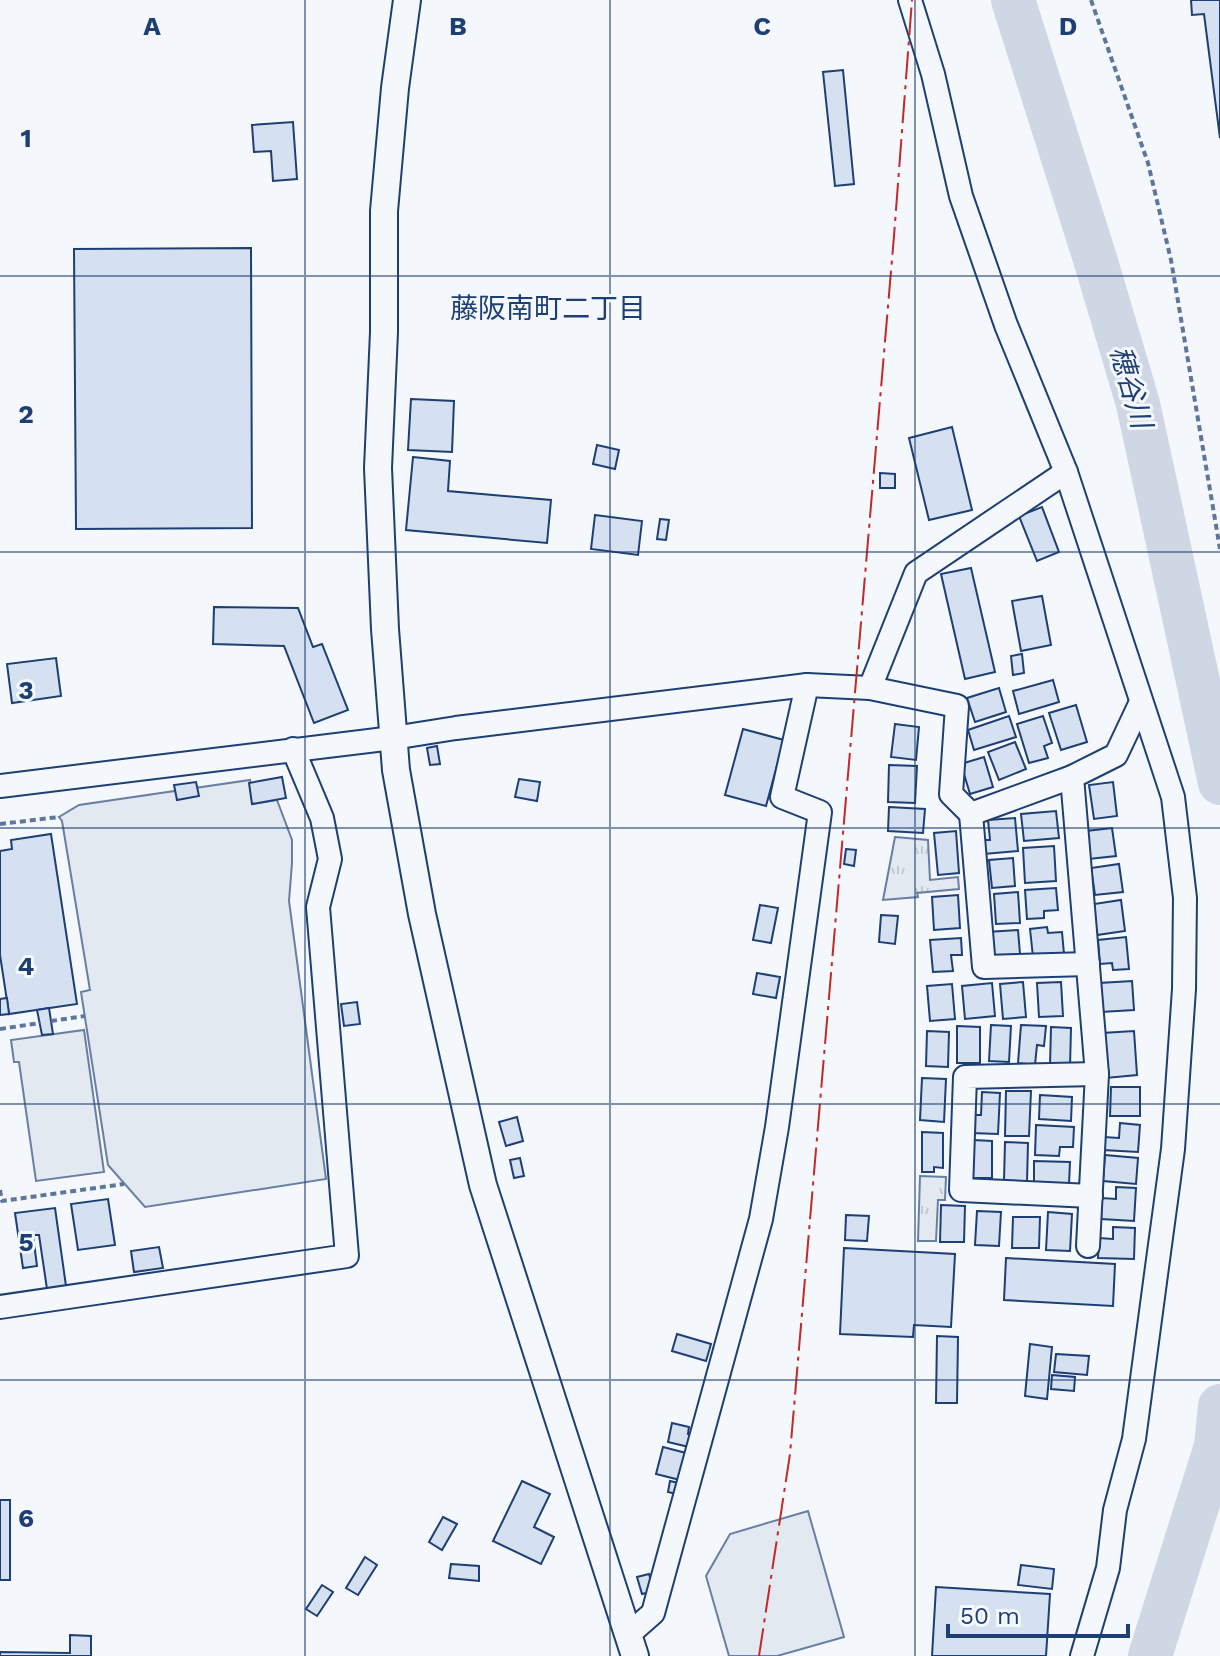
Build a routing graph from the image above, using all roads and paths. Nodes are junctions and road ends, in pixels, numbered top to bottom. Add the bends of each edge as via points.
1 (407, 0) edge
2 (910, 0) edge
3 (1091, 0) edge
4 (1066, 472) junction
5 (1220, 549) edge
6 (807, 685) junction
7 (870, 688) junction
8 (1141, 702) junction
9 (393, 738) junction
10 (293, 749) junction
11 (1072, 777) junction
12 (0, 786) edge
13 (971, 814) junction
14 (59, 817) dead end
15 (0, 824) edge
16 (1088, 964) junction
17 (85, 1016) dead end
18 (51, 1021) dead end
19 (40, 1023) dead end
20 (0, 1029) edge
21 (1097, 1074) junction
22 (124, 1184) dead end
23 (0, 1190) edge
24 (1091, 1196) junction
25 (1088, 1246) dead end
26 (0, 1307) edge
27 (632, 1646) edge
28 (1082, 1656) edge

1 - 9 street via 384,211 378,468
2 - 4 street via 961,196
3 - 5 path via 1148,163 1171,260
4 - 7 street via 916,573
4 - 8 street
6 - 7 street
6 - 9 street
6 - 27 street via 782,797 820,812 761,1219 653,1613
7 - 13 street via 957,706 951,794
8 - 11 street via 1116,755
8 - 28 street via 1173,797 1185,898 1184,989 1173,1149 1134,1439 1115,1510 1108,1568
9 - 10 street
9 - 27 street via 422,914 483,1185
10 - 12 street
10 - 26 street via 322,818 330,859 318,907 347,1256
11 - 13 street
11 - 16 street
13 - 16 street via 984,967
14 - 15 path
16 - 21 street
17 - 18 path
19 - 20 path
21 - 24 street
21 - 24 street via 965,1077 961,1190
22 - 23 path via 2,1201
24 - 25 street

